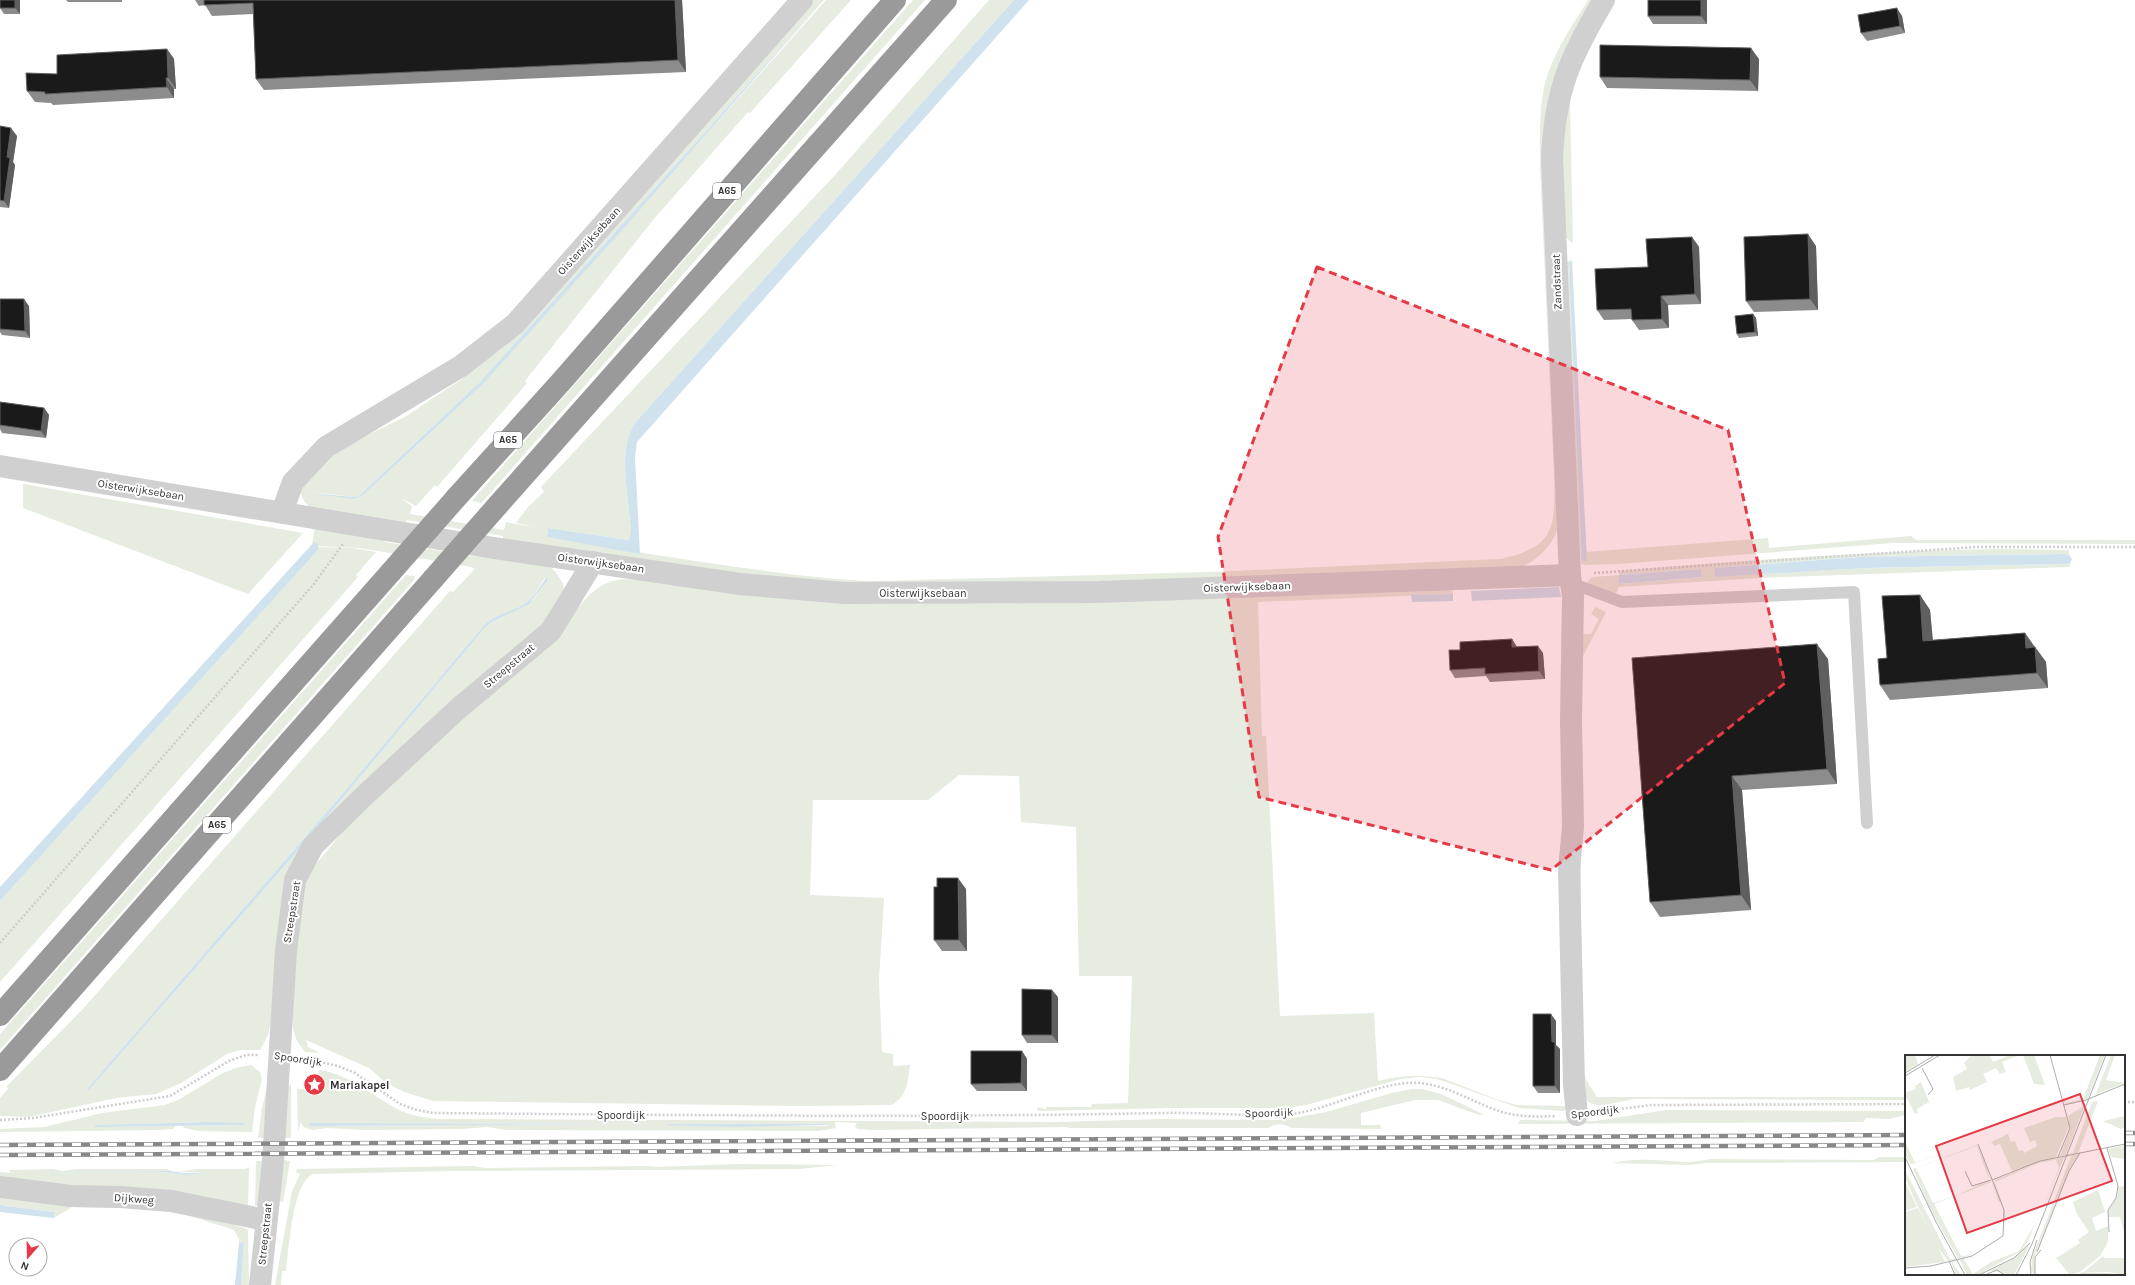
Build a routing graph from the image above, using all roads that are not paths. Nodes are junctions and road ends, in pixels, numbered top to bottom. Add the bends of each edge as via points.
1 (802, 0) edge
2 (895, 0) edge
3 (946, 0) edge
4 (1604, 0) edge
5 (0, 466) edge
6 (282, 512) junction
7 (593, 562) junction
8 (1570, 579) junction
9 (1868, 823) dead end
10 (0, 1015) edge
11 (0, 1070) edge
12 (1576, 1115) road end
13 (0, 1187) edge
14 (266, 1220) junction
15 (260, 1285) edge

1 - 6 street, Oisterwijksebaan via 515,324 461,366 326,447 293,482
2 - 10 highway, A65, bridge via 560,383
3 - 11 highway, A65, bridge
4 - 8 street, Zandstraat via 1577,46 1564,76 1553,129 1552,158
5 - 6 street, Oisterwijksebaan
6 - 7 street, Oisterwijksebaan
7 - 8 street, Oisterwijksebaan via 740,584 845,593 1099,592
7 - 14 street, Streepstraat via 550,631 459,708 313,846 295,880 286,951 273,1161
8 - 9 lane via 1622,602 1854,592
8 - 12 street, Zandstraat via 1573,597 1573,827 1569,869
13 - 14 street, Dijkweg via 72,1196 171,1201
14 - 15 street, Streepstraat

